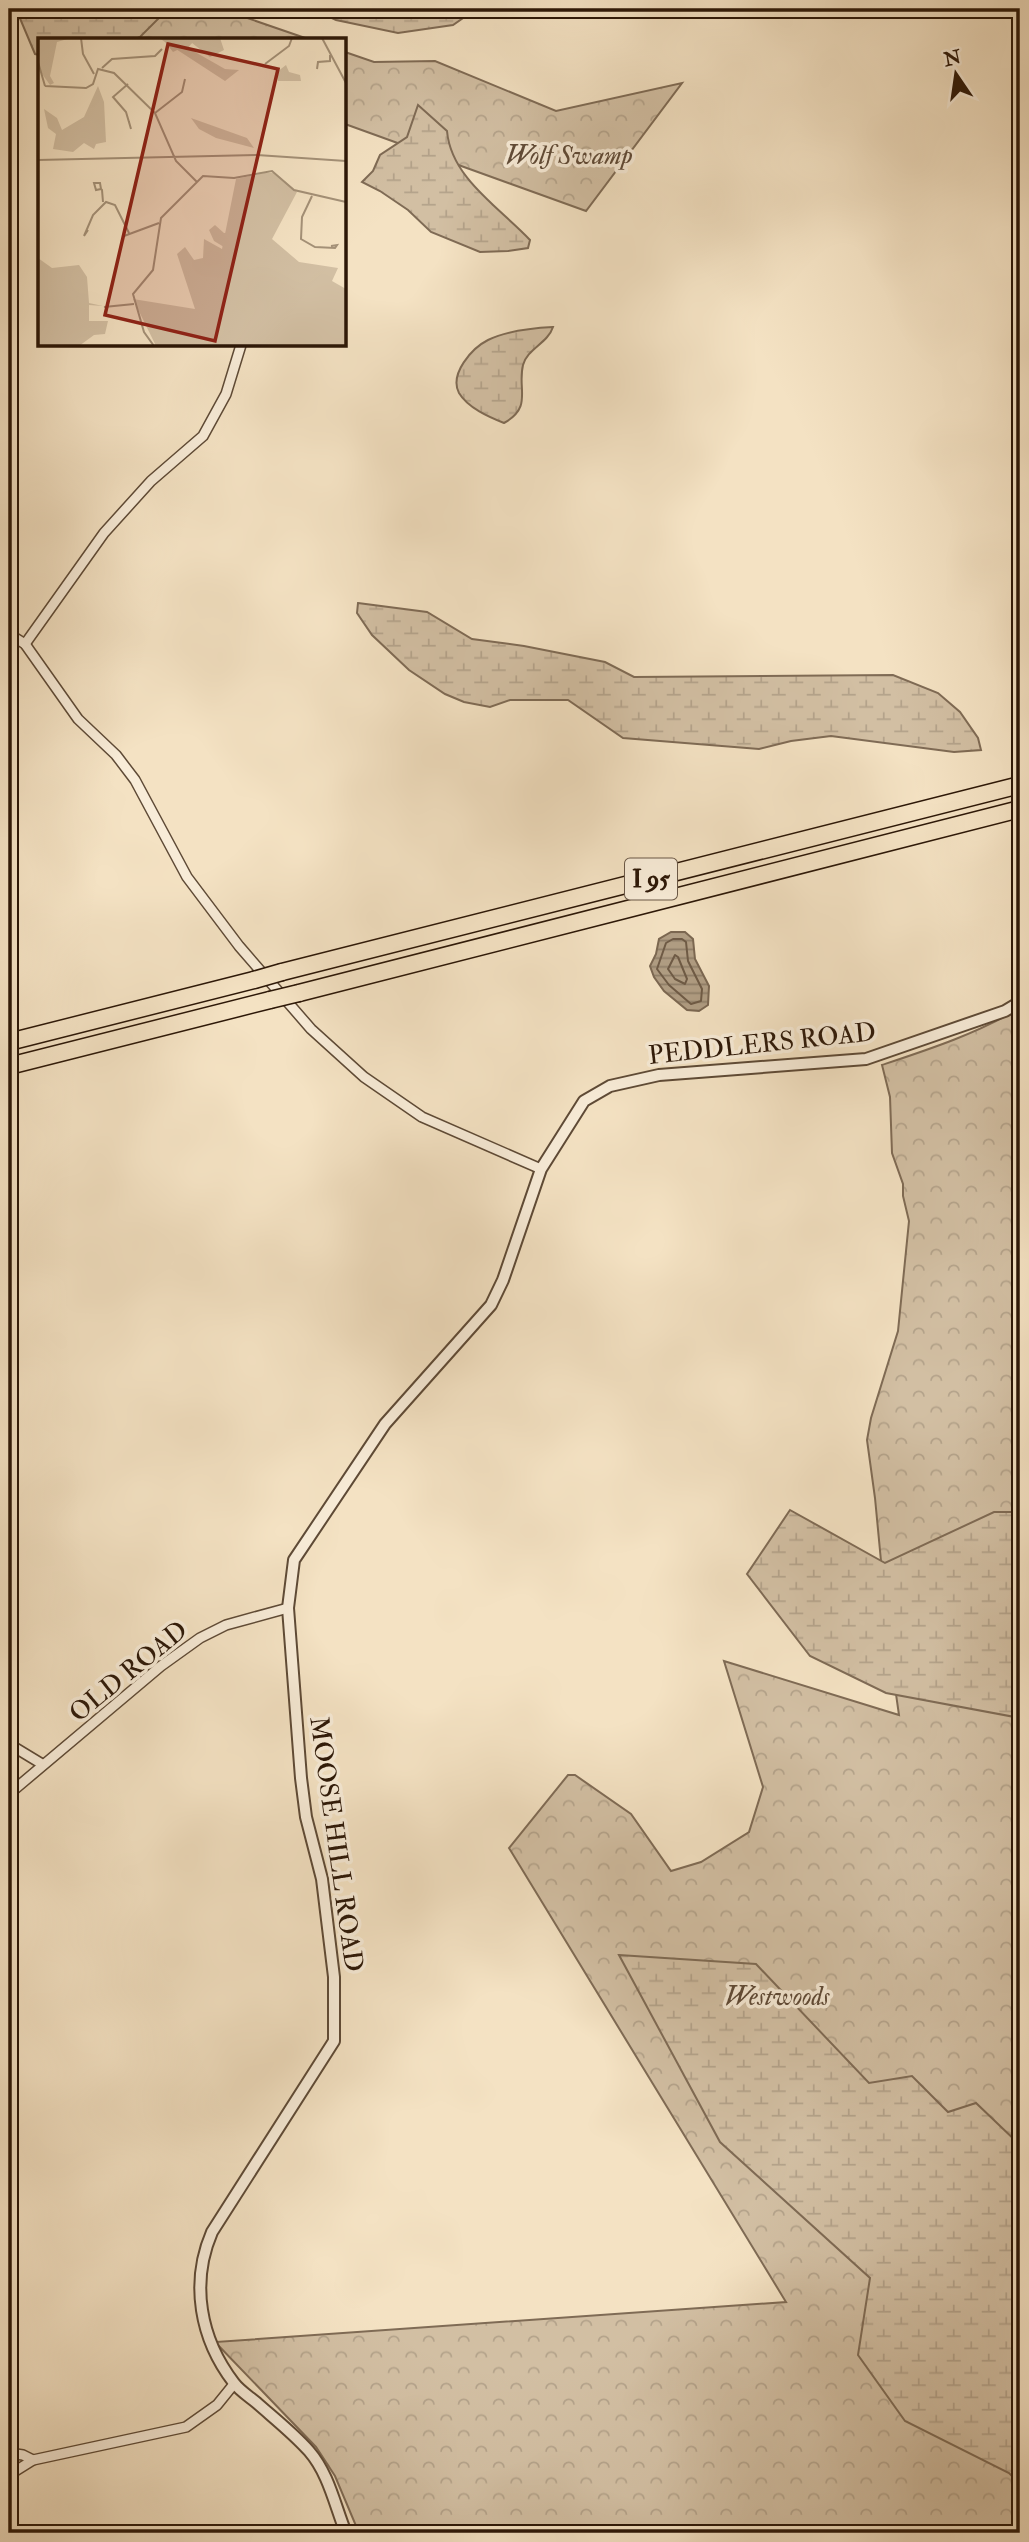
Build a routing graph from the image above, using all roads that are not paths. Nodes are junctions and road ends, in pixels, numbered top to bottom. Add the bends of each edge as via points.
1 (241, 346) edge
2 (9, 634) edge
3 (25, 644) junction
4 (1020, 785) edge
5 (1020, 809) edge
6 (1020, 1002) edge
7 (9, 1042) edge
8 (9, 1066) edge
9 (541, 1169) junction
10 (288, 1608) junction
11 (9, 1744) edge
12 (42, 1764) junction
13 (9, 1776) edge
14 (11, 1792) edge
15 (234, 2384) junction
16 (9, 2453) edge
17 (33, 2460) junction
18 (9, 2475) edge
19 (346, 2533) edge

1 - 3 street via 226,394 204,436 151,481 104,533
2 - 3 street
3 - 9 street via 78,719 135,780 187,877 239,946 312,1029 364,1077 422,1117
4 - 7 highway, I 95, bridge
5 - 8 highway, I 95, bridge
6 - 9 street, PEDDLERS ROAD via 866,1059 659,1075 610,1086 584,1101
9 - 10 street, MOOSE HILL ROAD via 491,1305 385,1424 294,1560
10 - 12 street, OLD ROAD via 226,1625 200,1638
10 - 15 street, MOOSE HILL ROAD via 304,1803 322,1879 334,1977 334,2041 221,2217 206,2248 199,2291 204,2325
11 - 12 street
12 - 14 street, OLD ROAD
13 - 14 street
15 - 17 street via 217,2405 186,2427
15 - 19 street, MOOSE HILL ROAD via 310,2453 329,2484
16 - 17 street
17 - 18 street

